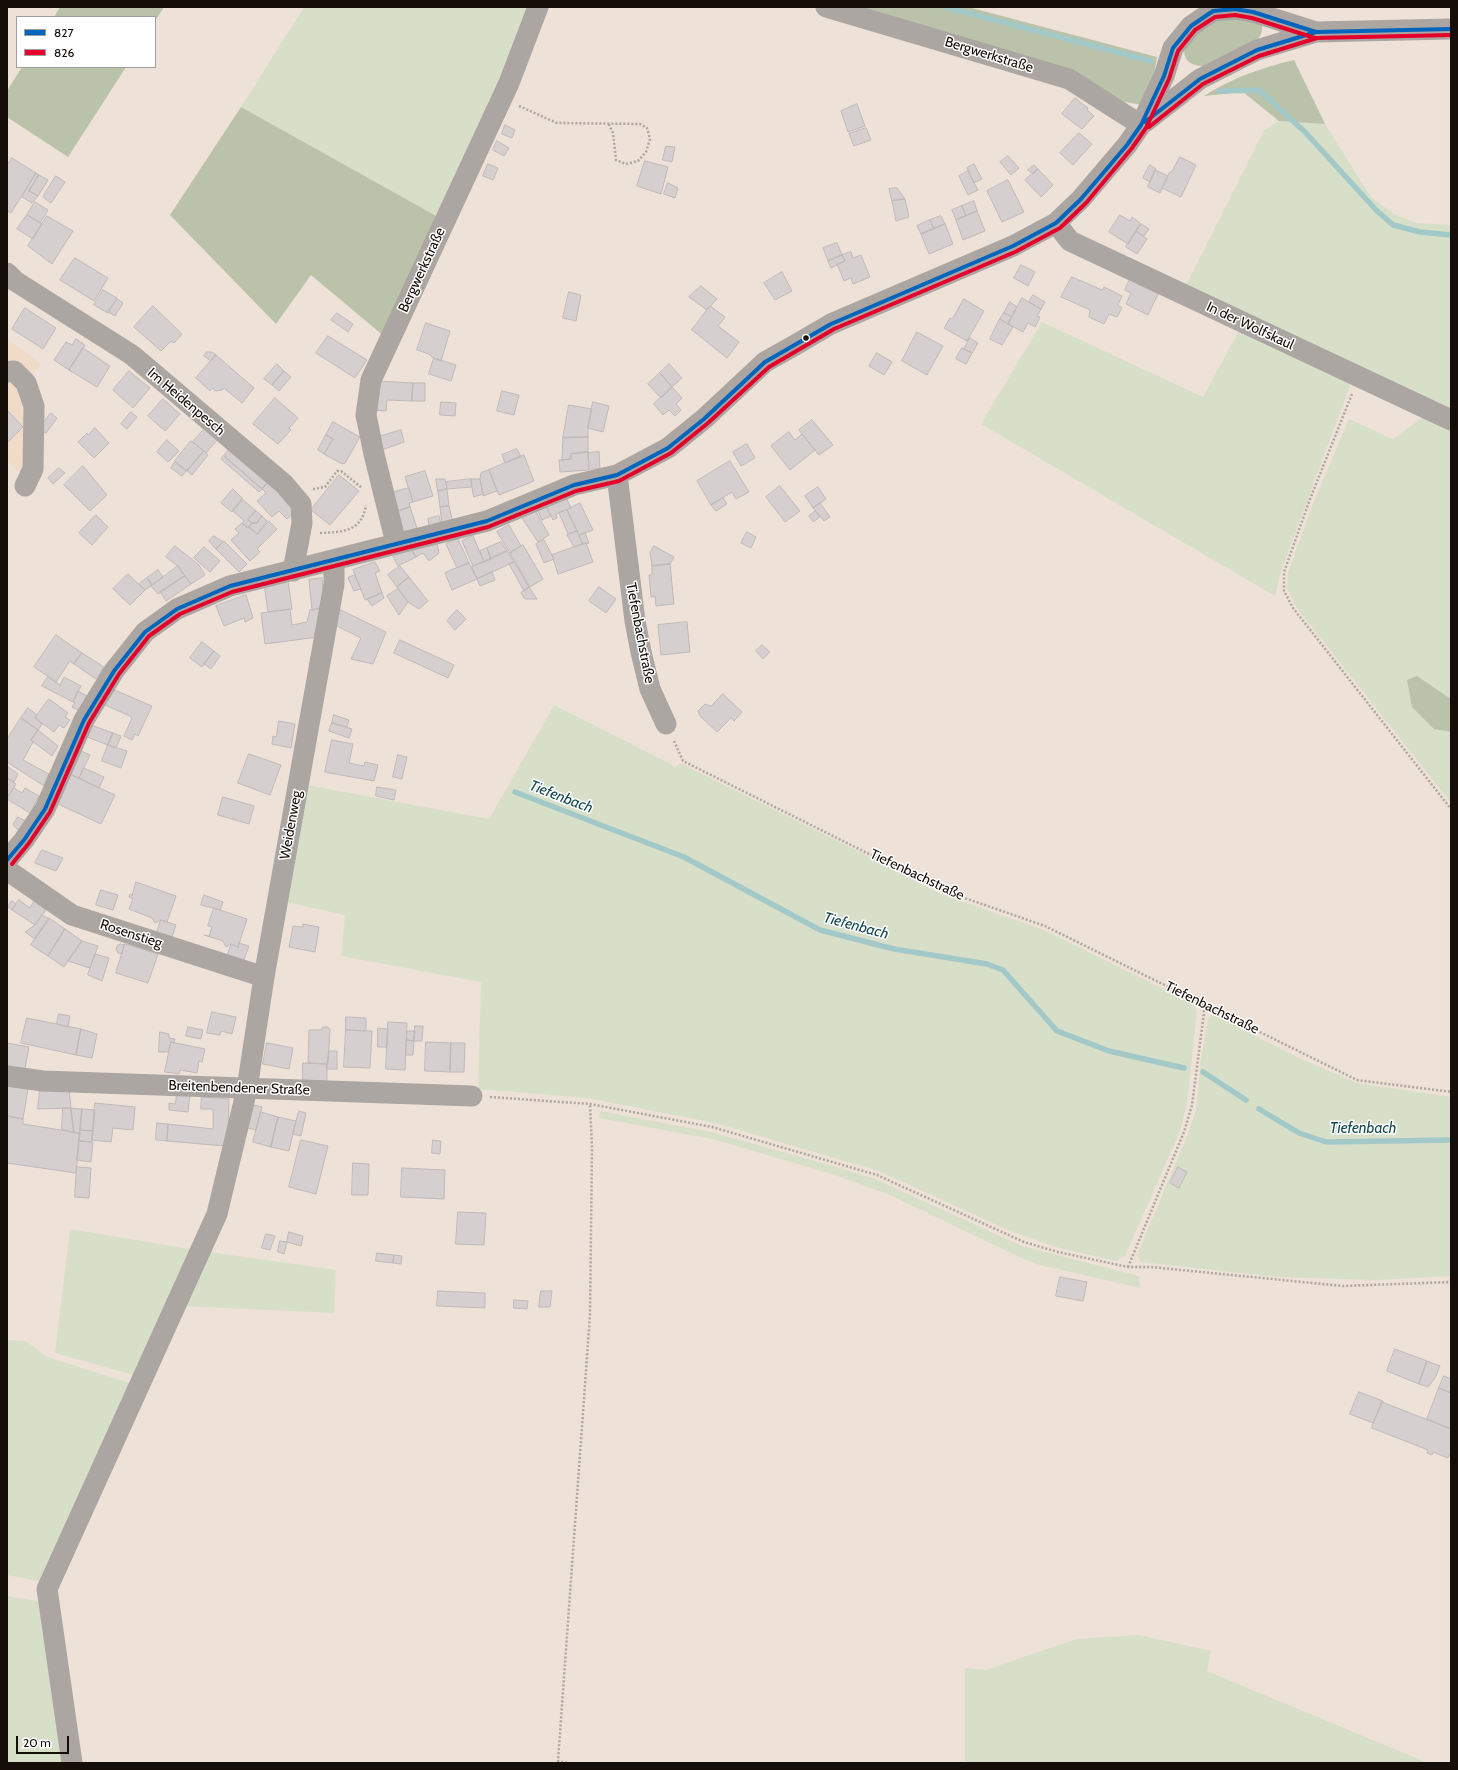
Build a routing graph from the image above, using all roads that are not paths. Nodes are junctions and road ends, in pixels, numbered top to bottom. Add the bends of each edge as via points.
1 (538, 7) edge
2 (826, 7) edge
3 (1273, 18) junction
4 (1451, 29) edge
5 (1316, 32) junction
6 (1173, 48) junction
7 (1257, 50) junction
8 (1200, 79) junction
9 (1141, 125) junction
10 (1056, 223) junction
11 (7, 273) edge
12 (7, 372) edge
13 (1451, 420) edge
14 (617, 475) junction
15 (25, 486) dead end
16 (396, 543) junction
17 (334, 561) junction
18 (293, 571) junction
19 (666, 724) road end
20 (7, 860) edge
21 (7, 870) edge
22 (264, 977) junction
23 (7, 1076) edge
24 (247, 1089) junction
25 (472, 1096) road end
26 (72, 1763) edge

1 - 16 street, Bergwerkstraße via 509,83 371,380 366,415
2 - 9 street, Bergwerkstraße via 1069,79
3 - 5 street
3 - 6 street via 1235,9 1213,11 1192,26
3 - 7 street via 1274,34
4 - 5 street
5 - 7 street
6 - 8 street via 1177,70 1186,76
6 - 9 street via 1164,76
7 - 8 street
8 - 9 street
9 - 10 street via 1081,199
10 - 13 street, In der Wolfskaul via 1070,241
10 - 14 street via 1013,246 831,324 766,362 668,448
11 - 18 street, Im Heidenpesch via 15,281 132,355 284,484 301,504 302,523
12 - 15 street via 14,371 26,383 34,406 33,470
14 - 16 street via 574,485 487,521
14 - 19 street, Tiefenbachstraße via 641,652 650,688
16 - 17 street
17 - 18 street
17 - 22 street, Weidenweg via 334,584
18 - 20 street via 230,586 178,609 145,632 114,671 88,714 45,809
21 - 22 street, Rosenstieg via 72,915
22 - 24 street, Weidenweg
23 - 24 street, Breitenbendener Straße via 43,1081
24 - 25 street, Breitenbendener Straße
24 - 26 street, Weidenweg via 217,1214 47,1589

